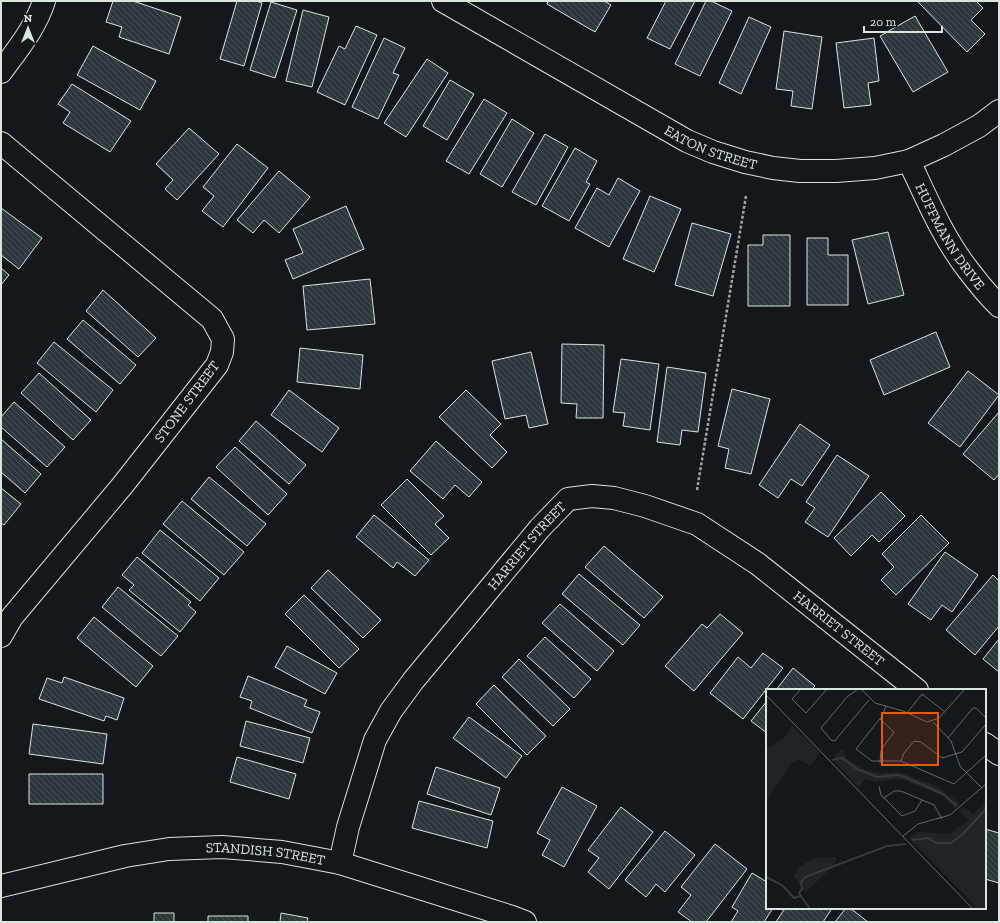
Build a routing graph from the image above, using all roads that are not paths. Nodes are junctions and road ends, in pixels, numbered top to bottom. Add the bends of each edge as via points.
1 (44, 1) edge
2 (450, 3) edge
3 (1, 72) edge
4 (999, 111) edge
5 (1, 143) edge
6 (909, 161) junction
7 (999, 306) edge
8 (1, 636) edge
9 (916, 689) edge
10 (986, 745) edge
11 (999, 754) edge
12 (340, 863) junction
13 (1, 886) edge
14 (525, 922) edge

1 - 3 street via 33,26
2 - 6 street, EATON STREET via 687,141 712,152 745,162 800,171 875,168
4 - 6 street, EATON STREET via 979,126
5 - 8 street, STONE STREET via 212,319 223,339 217,365 122,486 12,617
6 - 7 street, HUFFMANN DRIVE via 946,237 968,271
9 - 12 street, HARRIET STREET via 758,564 697,524 614,498 592,496 568,499 535,534 391,711 375,740 348,827
10 - 11 street
12 - 13 street, STANDISH STREET via 282,852 222,847 170,849 125,856
12 - 14 street, STANDISH STREET

